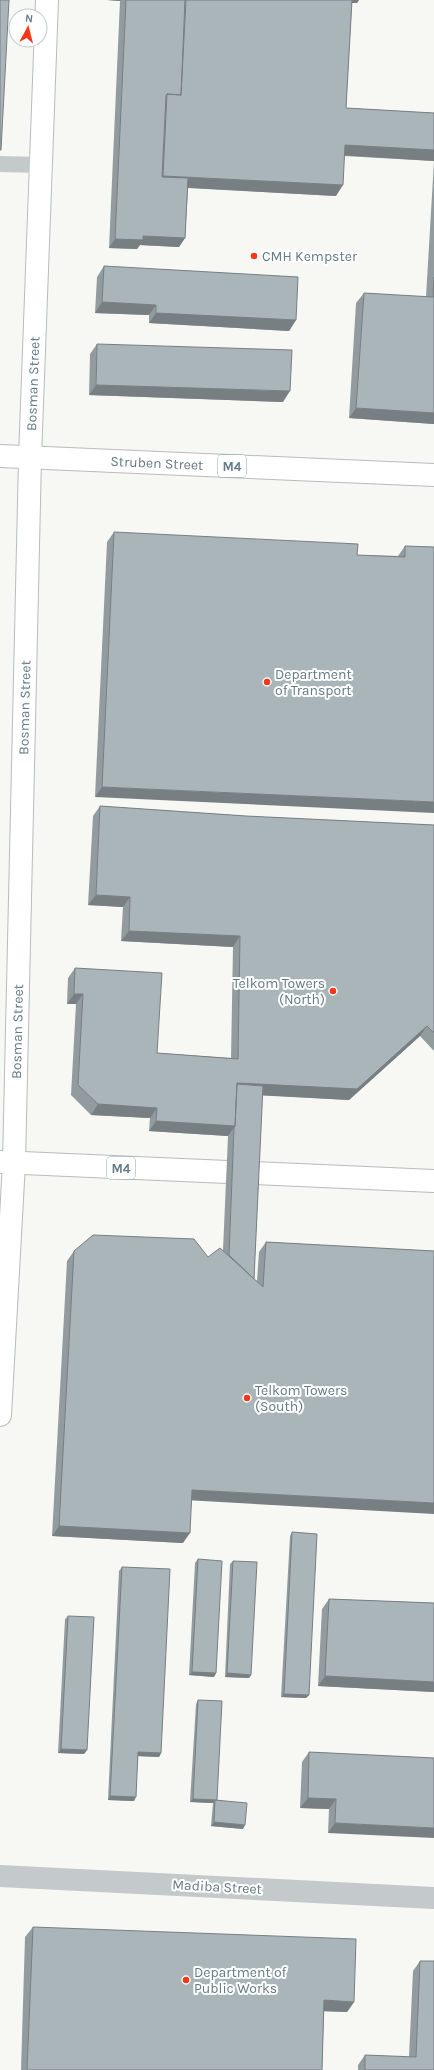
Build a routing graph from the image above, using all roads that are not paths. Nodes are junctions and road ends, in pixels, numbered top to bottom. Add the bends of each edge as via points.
1 (47, 0) edge
2 (0, 164) edge
3 (41, 165) junction
4 (0, 456) edge
5 (30, 458) junction
6 (434, 475) edge
7 (7, 1163) edge
8 (227, 1172) dead end
9 (253, 1173) edge
10 (434, 1181) edge
11 (0, 1415) edge
12 (0, 1876) edge
13 (434, 1898) edge

1 - 3 main road, Bosman Street
2 - 3 lane
3 - 5 main road, Bosman Street
4 - 5 main road, Struben Street / M4
5 - 6 main road, Struben Street / M4
5 - 7 main road, Bosman Street
7 - 8 main road, M4
7 - 11 main road, Bosman Street
9 - 10 main road
12 - 13 street, Madiba Street

